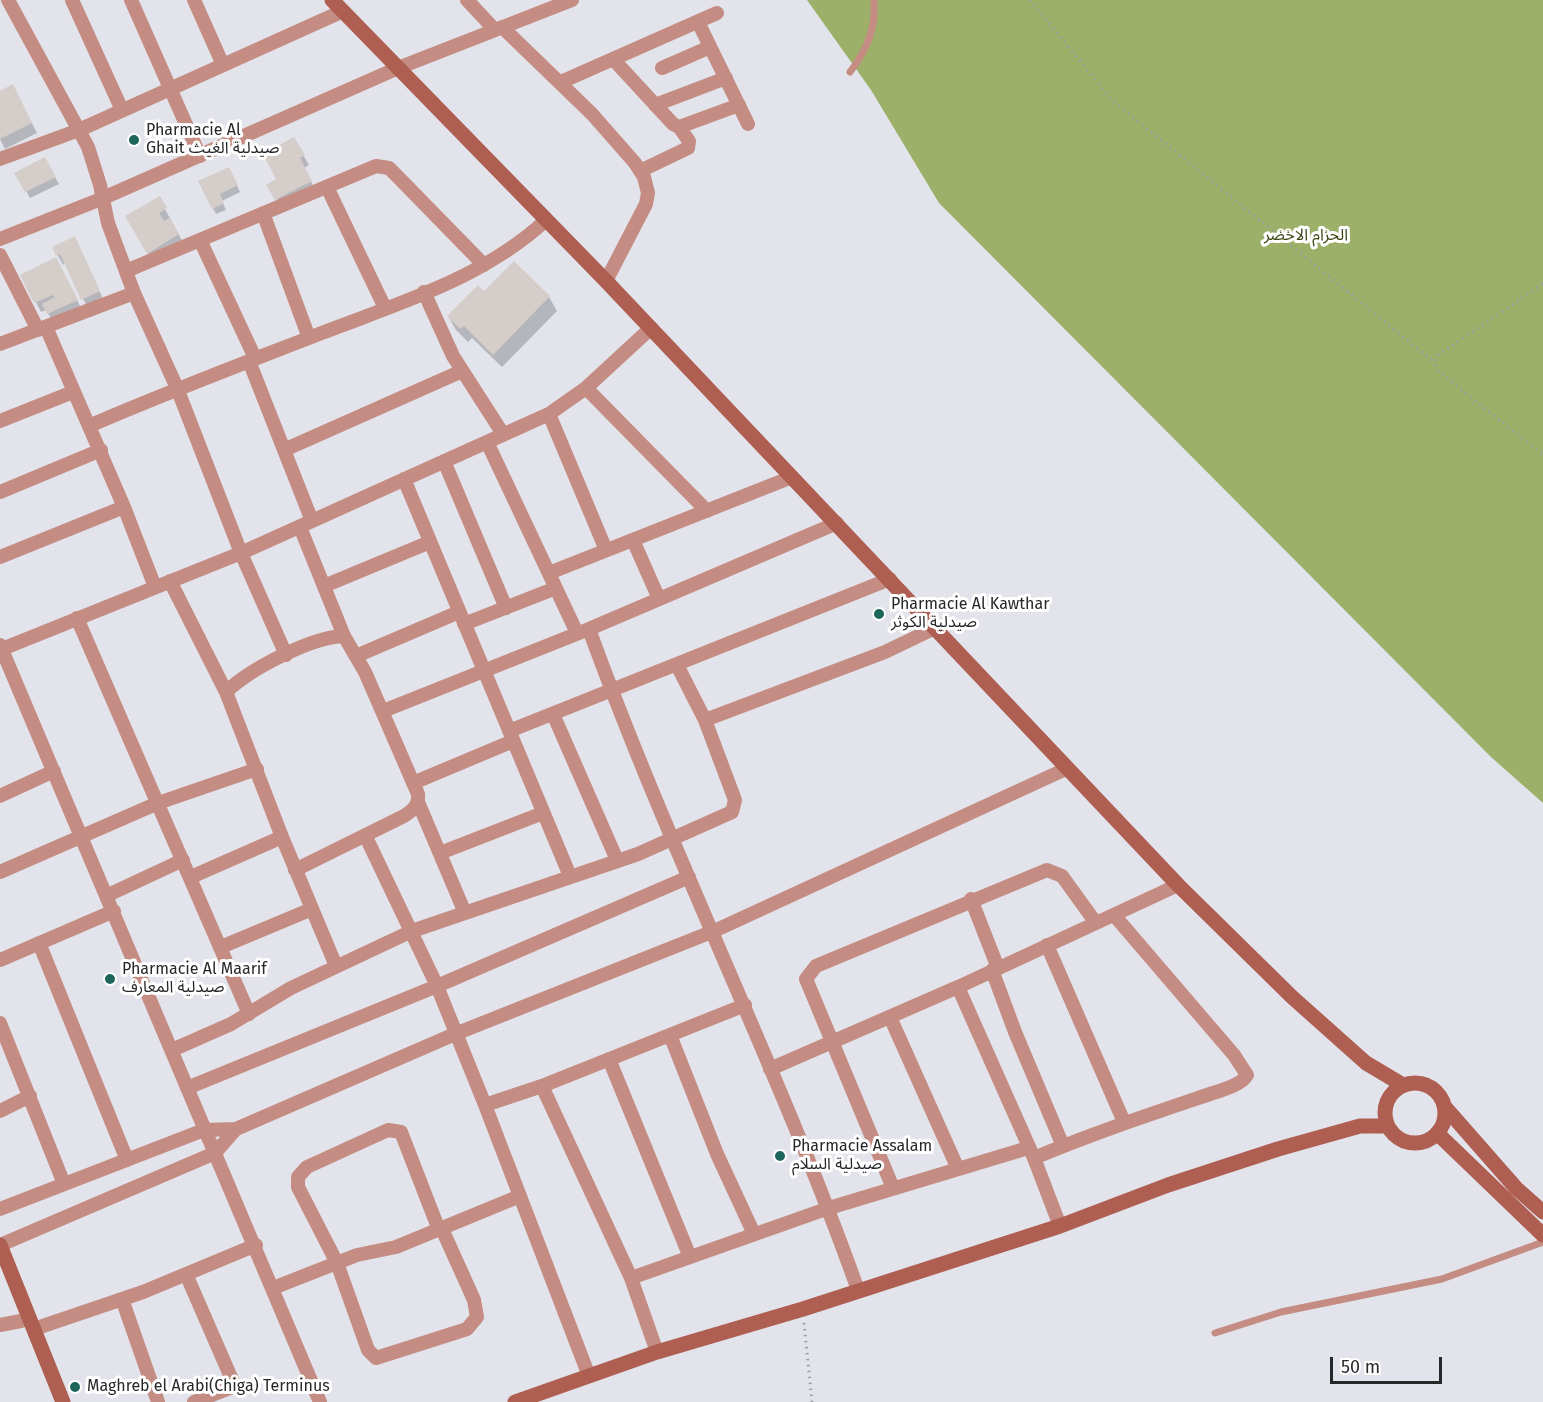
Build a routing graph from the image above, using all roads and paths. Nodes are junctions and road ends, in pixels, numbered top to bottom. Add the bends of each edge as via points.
1 (8, 0) edge
2 (72, 0) edge
3 (131, 0) edge
4 (194, 0) edge
5 (467, 0) edge
6 (572, 0) edge
7 (874, 0) edge
8 (1030, 0) edge
9 (337, 6) edge
10 (717, 13) dead end
11 (698, 21) junction
12 (498, 29) junction
13 (710, 47) junction
14 (613, 59) junction
15 (224, 65) junction
16 (398, 68) junction
17 (662, 68) dead end
18 (850, 72) dead end
19 (726, 78) junction
20 (561, 82) junction
21 (169, 89) junction
22 (655, 105) junction
23 (739, 105) junction
24 (122, 110) junction
25 (748, 124) dead end
26 (679, 127) junction
27 (79, 130) junction
28 (200, 156) junction
29 (0, 159) edge
30 (640, 171) junction
31 (327, 186) junction
32 (101, 199) junction
33 (262, 213) junction
34 (546, 220) junction
35 (0, 239) edge
36 (200, 240) junction
37 (0, 255) edge
38 (484, 265) junction
39 (126, 271) junction
40 (606, 281) junction
41 (1543, 284) edge
42 (424, 292) junction
43 (134, 293) junction
44 (385, 308) junction
45 (42, 328) junction
46 (651, 328) junction
47 (309, 338) junction
48 (0, 344) edge
49 (252, 359) junction
50 (1434, 362) junction
51 (462, 371) junction
52 (177, 388) junction
53 (586, 388) junction
54 (73, 392) junction
55 (549, 414) junction
56 (0, 421) edge
57 (89, 426) junction
58 (503, 434) junction
59 (487, 442) junction
60 (101, 450) junction
61 (284, 450) junction
62 (1543, 455) edge
63 (444, 461) junction
64 (792, 477) junction
65 (404, 479) junction
66 (0, 492) edge
67 (124, 507) junction
68 (707, 510) junction
69 (306, 524) junction
70 (837, 524) junction
71 (633, 540) junction
72 (430, 542) junction
73 (606, 550) junction
74 (241, 553) junction
75 (0, 557) edge
76 (549, 573) junction
77 (890, 579) junction
78 (170, 581) junction
79 (324, 586) junction
80 (155, 587) junction
81 (556, 588) junction
82 (659, 599) junction
83 (506, 608) junction
84 (77, 618) junction
85 (461, 618) junction
86 (935, 628) junction
87 (583, 631) junction
88 (344, 636) junction
89 (1, 647) edge
90 (286, 655) junction
91 (356, 656) junction
92 (677, 665) junction
93 (484, 671) junction
94 (226, 692) junction
95 (612, 692) junction
96 (383, 711) junction
97 (553, 714) junction
98 (705, 720) junction
99 (511, 736) junction
100 (1068, 768) junction
101 (257, 769) junction
102 (54, 771) junction
103 (413, 783) junction
104 (0, 796) edge
105 (418, 802) junction
106 (158, 803) junction
107 (543, 813) junction
108 (83, 837) junction
109 (282, 837) junction
110 (366, 837) junction
111 (672, 838) junction
112 (440, 854) junction
113 (183, 860) junction
114 (617, 860) junction
115 (295, 870) junction
116 (0, 872) edge
117 (570, 876) junction
118 (191, 877) junction
119 (689, 877) junction
120 (1178, 885) junction
121 (108, 894) junction
122 (972, 899) junction
123 (312, 909) junction
124 (114, 911) junction
125 (465, 913) junction
126 (1114, 915) junction
127 (1096, 923) junction
128 (412, 931) junction
129 (714, 931) junction
130 (39, 943) junction
131 (1047, 945) junction
132 (221, 947) junction
133 (0, 960) edge
134 (336, 966) junction
135 (995, 969) junction
136 (436, 986) junction
137 (958, 987) junction
138 (746, 1005) junction
139 (249, 1014) junction
140 (890, 1017) junction
141 (0, 1023) edge
142 (455, 1034) junction
143 (670, 1035) junction
144 (834, 1043) junction
145 (172, 1050) junction
146 (609, 1059) junction
147 (1366, 1064) junction
148 (770, 1069) junction
149 (1403, 1085) junction
150 (542, 1086) junction
151 (187, 1088) junction
152 (30, 1096) junction
153 (1388, 1098) junction
154 (485, 1105) junction
155 (1444, 1106) junction
156 (0, 1111) edge
157 (1124, 1122) junction
158 (1360, 1126) junction
159 (1388, 1126) junction
160 (236, 1129) junction
161 (204, 1130) junction
162 (1437, 1133) junction
163 (1063, 1146) junction
164 (215, 1152) junction
165 (1031, 1153) junction
166 (127, 1160) junction
167 (958, 1169) junction
168 (64, 1184) junction
169 (892, 1188) junction
170 (520, 1196) junction
171 (828, 1208) junction
172 (0, 1209) edge
173 (1543, 1212) edge
174 (1060, 1226) junction
175 (440, 1230) junction
176 (754, 1234) junction
177 (1543, 1235) edge
178 (1543, 1242) edge
179 (0, 1245) edge
180 (256, 1245) junction
181 (690, 1257) junction
182 (337, 1263) junction
183 (0, 1271) edge
184 (186, 1274) junction
185 (631, 1278) junction
186 (273, 1288) junction
187 (858, 1290) junction
188 (122, 1299) junction
189 (803, 1309) junction
190 (0, 1325) edge
191 (28, 1325) junction
192 (1215, 1333) dead end
193 (657, 1352) junction
194 (589, 1376) junction
195 (52, 1402) edge
196 (63, 1402) edge
197 (158, 1402) edge
198 (194, 1402) edge
199 (320, 1402) edge
200 (515, 1402) edge
201 (812, 1402) edge

1 - 27 street
2 - 24 street
3 - 21 street
4 - 15 street
5 - 12 street
6 - 12 street
7 - 18 lane via 875,21 865,53
8 - 50 path via 1112,100
9 - 15 street
9 - 16 street
10 - 11 street
11 - 13 street
11 - 14 street
12 - 16 street
12 - 20 street
13 - 17 street
13 - 19 street
14 - 20 street
14 - 22 street
15 - 21 street
16 - 28 street
16 - 34 street
19 - 22 street
19 - 23 street
20 - 30 street
21 - 24 street
21 - 28 street
22 - 26 street
23 - 25 street
23 - 26 street
24 - 27 street
26 - 30 street via 689,141 688,148
27 - 29 street
27 - 32 street via 94,163
28 - 32 street
30 - 40 street via 648,193 646,204
31 - 33 street
31 - 38 street via 376,166 389,168
31 - 44 street
32 - 35 street
32 - 39 street
33 - 36 street
33 - 47 street
34 - 38 street via 516,246
34 - 40 street
36 - 39 street
36 - 49 street
37 - 45 street
38 - 42 street
39 - 43 street
40 - 46 street
41 - 50 path via 1438,355
42 - 44 street
42 - 51 street
43 - 45 street
43 - 52 street
44 - 47 street
45 - 48 street
45 - 54 street
46 - 53 street
46 - 64 street
47 - 49 street
49 - 52 street
49 - 61 street
50 - 62 path via 1437,370
51 - 58 street
51 - 61 street
52 - 57 street
52 - 74 street
53 - 55 street
53 - 68 street
54 - 56 street
54 - 57 street
55 - 58 street
55 - 73 street
57 - 60 street
58 - 59 street
59 - 63 street
59 - 76 street
60 - 66 street
60 - 67 street
61 - 69 street
63 - 65 street
63 - 83 street
64 - 68 street
64 - 70 street
65 - 69 street
65 - 72 street
67 - 75 street
67 - 80 street
68 - 71 street
69 - 74 street
69 - 79 street
70 - 77 street
70 - 82 street
71 - 73 street
71 - 82 street
72 - 79 street
72 - 85 street
73 - 76 street
74 - 78 street
74 - 90 street
76 - 81 street
77 - 86 street
77 - 92 street
78 - 80 street
78 - 94 street
79 - 88 street
80 - 84 street
81 - 83 street
81 - 87 street
82 - 87 street
83 - 85 street
84 - 89 street
84 - 106 street
85 - 91 street
85 - 93 street
86 - 98 street via 885,652
86 - 100 street
87 - 93 street
87 - 95 street
88 - 90 street via 333,636
88 - 91 street
89 - 102 street
90 - 94 street via 249,673
91 - 96 street
92 - 95 street
92 - 98 street
93 - 96 street
93 - 99 street
94 - 101 street
95 - 97 street
95 - 111 street
96 - 103 street
97 - 99 street
97 - 114 street
98 - 111 street via 735,807 732,812
99 - 103 street
99 - 107 street
100 - 120 street
100 - 129 street
101 - 106 street
101 - 109 street
102 - 104 street
102 - 108 street
103 - 105 street
105 - 110 street via 415,809
105 - 112 street
106 - 108 street
106 - 113 street
107 - 112 street
107 - 117 street
108 - 116 street
108 - 121 street
109 - 115 street
109 - 118 street
110 - 115 street
110 - 128 street
111 - 114 street
111 - 119 street
112 - 125 street
113 - 118 street
113 - 121 street
114 - 117 street
115 - 123 street
117 - 125 street
118 - 132 street
119 - 129 street
119 - 136 street
120 - 126 street
120 - 147 street
121 - 124 street
122 - 127 street via 1047,870 1062,876
122 - 135 street
122 - 144 street via 816,966 806,979
123 - 132 street
123 - 134 street
124 - 130 street
124 - 145 street
125 - 128 street
126 - 127 street
126 - 157 street via 1247,1075 1240,1082 1207,1095
127 - 131 street
128 - 134 street
128 - 136 street
129 - 138 street
129 - 142 street
130 - 133 street
130 - 166 street
131 - 135 street
131 - 157 street
132 - 139 street
134 - 139 street
135 - 137 street
135 - 163 street via 1015,1032
136 - 142 street
136 - 151 street
137 - 140 street
137 - 165 street
138 - 143 street
138 - 148 street
139 - 145 street
140 - 144 street
140 - 167 street
141 - 152 street
142 - 154 street
142 - 160 street
143 - 146 street
143 - 176 street
144 - 148 street
144 - 169 street
145 - 151 street
146 - 150 street
146 - 181 street
147 - 149 street
147 - 153 street
148 - 171 street
149 - 153 street
149 - 155 street via 1424,1084 1440,1096
150 - 154 street
150 - 185 street
151 - 161 street
152 - 156 street
152 - 168 street
153 - 158 street
153 - 159 street
154 - 170 street
155 - 162 street via 1443,1125
155 - 173 street via 1516,1188
157 - 163 street
158 - 159 street
158 - 174 street via 1168,1185
159 - 162 street via 1393,1134 1411,1143
160 - 161 street
160 - 164 street
161 - 164 street
161 - 166 street
162 - 177 street
163 - 165 street
164 - 179 street
164 - 180 street
165 - 167 street
165 - 174 street
166 - 168 street
167 - 169 street
168 - 172 street
169 - 171 street
170 - 175 street
170 - 194 street
171 - 176 street
171 - 187 street
174 - 187 street
175 - 182 street
175 - 182 street via 474,1300 477,1317 467,1329 381,1359 368,1350
175 - 182 street via 401,1132 388,1130 307,1167 298,1177 298,1187
176 - 181 street
178 - 192 lane via 1442,1279 1281,1312
179 - 191 street
180 - 184 street
180 - 186 street
181 - 185 street
182 - 186 street
183 - 191 street
184 - 188 street
184 - 198 street via 232,1382 230,1388
185 - 193 street
186 - 199 street
187 - 189 street
188 - 191 street
188 - 197 street
189 - 193 street
189 - 201 path
190 - 191 street
191 - 195 street
191 - 196 street
193 - 194 street
194 - 200 street

